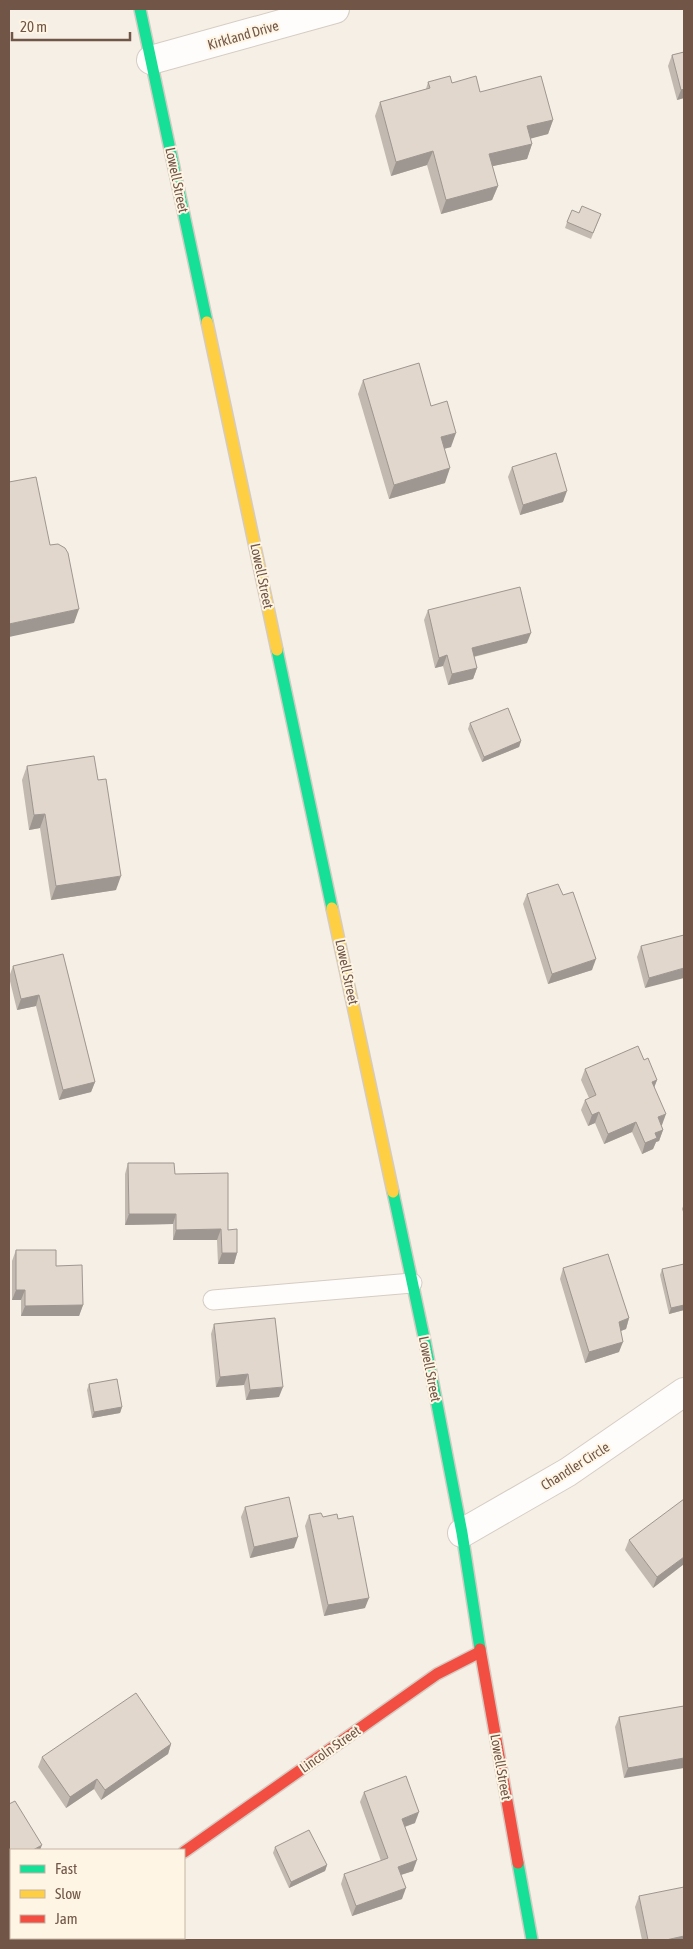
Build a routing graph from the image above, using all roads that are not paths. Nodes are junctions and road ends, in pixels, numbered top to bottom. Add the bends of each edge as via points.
1 (140, 9) edge
2 (335, 9) edge
3 (151, 60) junction
4 (412, 1283) junction
5 (213, 1300) dead end
6 (684, 1392) edge
7 (462, 1533) junction
8 (480, 1652) junction
9 (185, 1851) edge
10 (532, 1940) edge

1 - 3 main road, Lowell Street
2 - 3 street, Kirkland Drive
3 - 4 main road, Lowell Street
4 - 5 lane
4 - 7 main road, Lowell Street
6 - 7 street, Chandler Circle via 568,1472
7 - 8 main road, Lowell Street
8 - 9 main road, Lincoln Street via 437,1674
8 - 10 main road, Lowell Street

